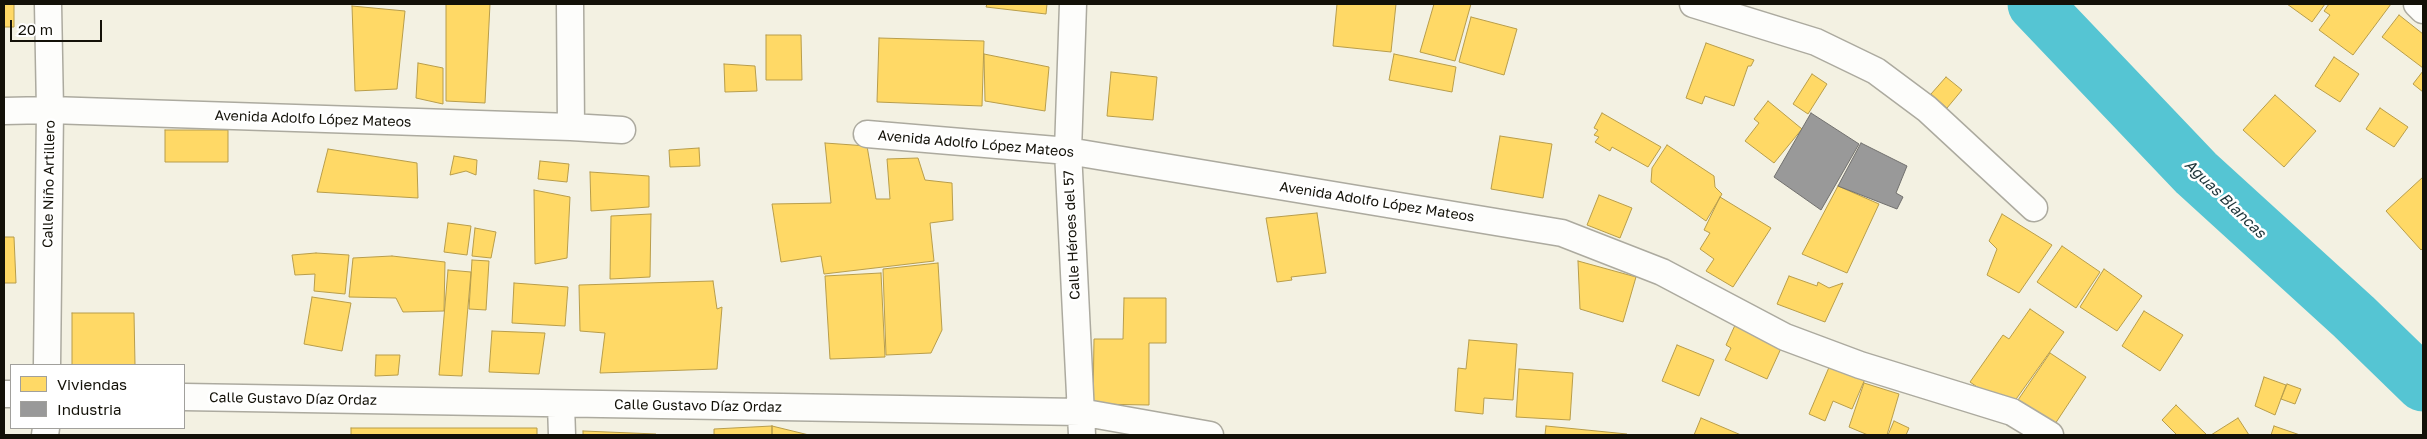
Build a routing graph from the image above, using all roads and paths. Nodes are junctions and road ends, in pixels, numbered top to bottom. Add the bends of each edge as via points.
1 (48, 4) edge
2 (570, 4) edge
3 (1073, 4) edge
4 (1693, 4) edge
5 (2417, 4) edge
6 (2423, 10) edge
7 (50, 110) junction
8 (4, 111) edge
9 (570, 127) junction
10 (622, 130) dead end
11 (867, 134) dead end
12 (1068, 151) junction
13 (2034, 208) dead end
14 (48, 364) edge
15 (185, 397) edge
16 (561, 405) junction
17 (1081, 423) edge
18 (562, 435) edge
19 (1210, 435) edge
20 (2050, 435) edge

1 - 7 street, Calle Niño Artillero
2 - 9 street
3 - 12 street, Calle Héroes del 57
4 - 13 street via 1816,42 1876,71 1927,109
5 - 6 street
7 - 8 street, Avenida Adolfo López Mateos
7 - 9 street, Avenida Adolfo López Mateos
7 - 14 street, Calle Niño Artillero
9 - 10 street, Avenida Adolfo López Mateos
11 - 12 street, Avenida Adolfo López Mateos
12 - 17 street, Calle Héroes del 57
12 - 20 street, Avenida Adolfo López Mateos via 1562,233 1662,272 1785,337 1860,365 2012,412
15 - 16 street, Calle Gustavo Díaz Ordaz
16 - 17 street, Calle Gustavo Díaz Ordaz
16 - 18 street
17 - 19 street, Calle Gustavo Díaz Ordaz

